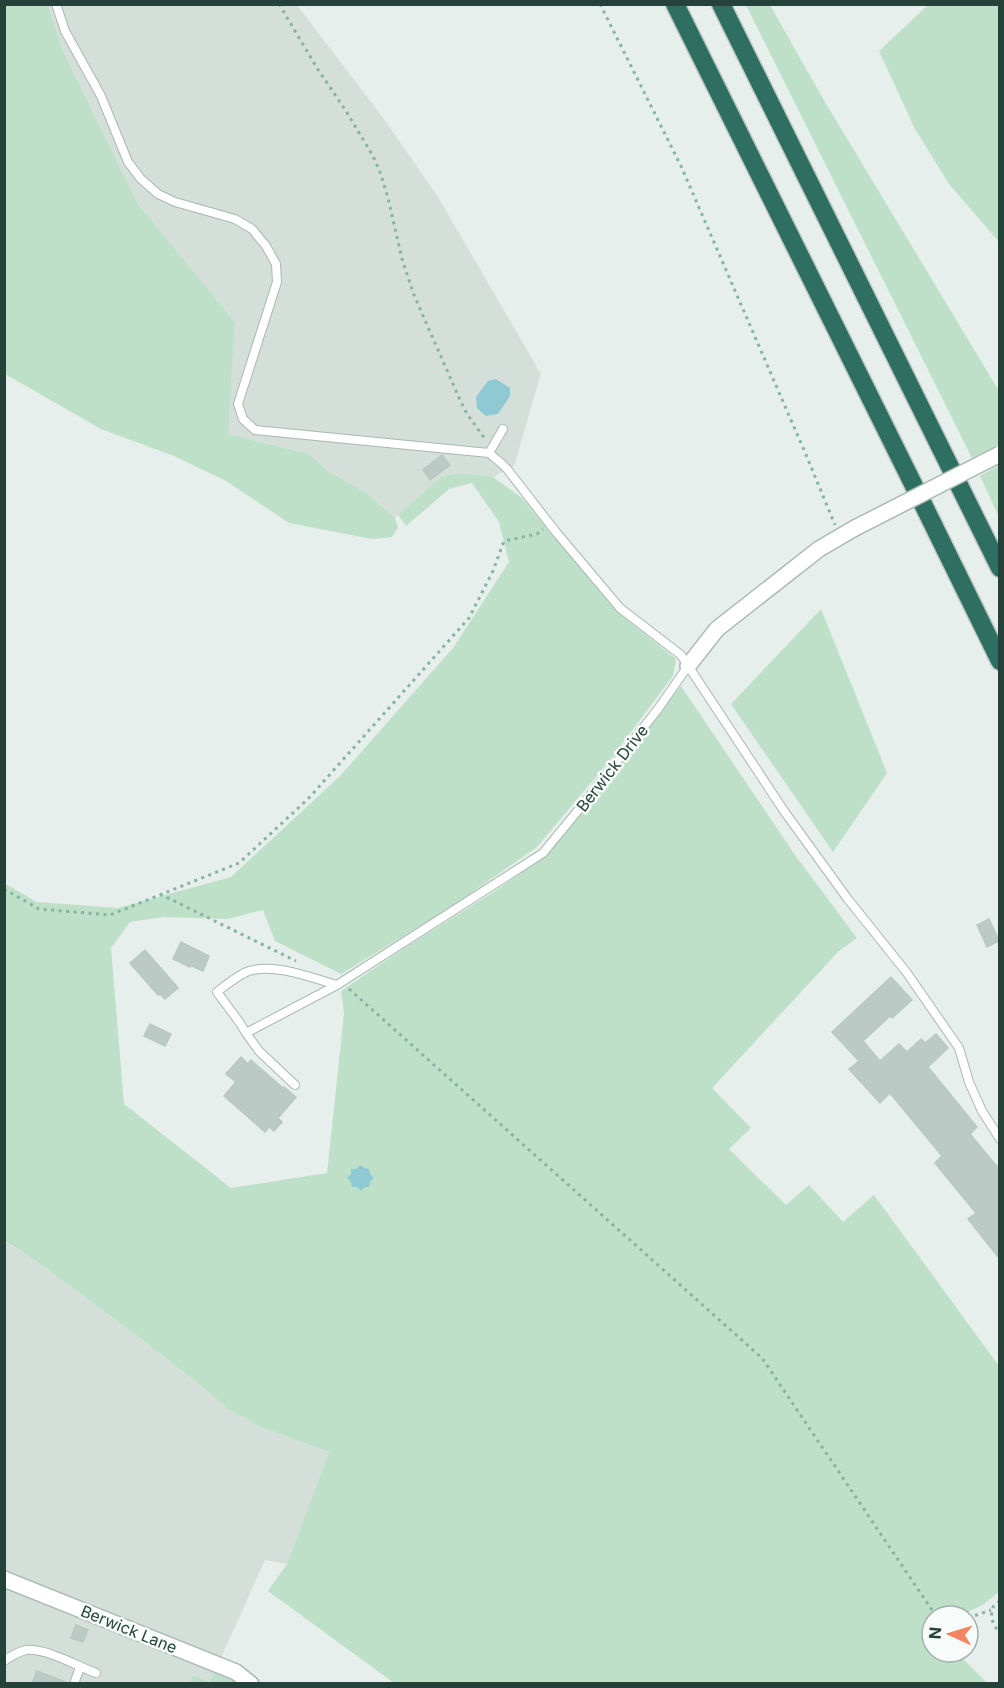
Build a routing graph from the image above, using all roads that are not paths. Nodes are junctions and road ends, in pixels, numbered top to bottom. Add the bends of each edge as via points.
1 (56, 4) edge
2 (675, 4) edge
3 (721, 4) edge
4 (503, 429) dead end
5 (489, 453) junction
6 (999, 454) edge
7 (999, 568) edge
8 (999, 661) edge
9 (688, 666) junction
10 (339, 984) junction
11 (246, 1034) junction
12 (295, 1085) dead end
13 (999, 1139) edge
14 (4, 1579) edge
15 (4, 1661) edge
16 (80, 1667) junction
17 (96, 1673) dead end
18 (74, 1683) edge
19 (251, 1683) edge

1 - 5 lane via 65,31 101,96 128,162 141,179 175,202 235,219 252,229 276,264 277,282 238,404 243,419 255,430
2 - 8 highway
3 - 7 highway
4 - 5 lane
5 - 9 lane via 620,608 681,655
6 - 9 street, Berwick Drive, bridge via 819,549 717,629
9 - 10 lane, Berwick Drive via 543,853
9 - 13 lane via 783,812 907,973 959,1048 969,1082
10 - 11 lane, Berwick Drive
10 - 11 lane via 274,969 248,971 217,992
11 - 12 lane
14 - 19 street, Berwick Lane via 236,1672
15 - 16 lane via 24,1650 33,1650
16 - 17 lane
16 - 18 lane

